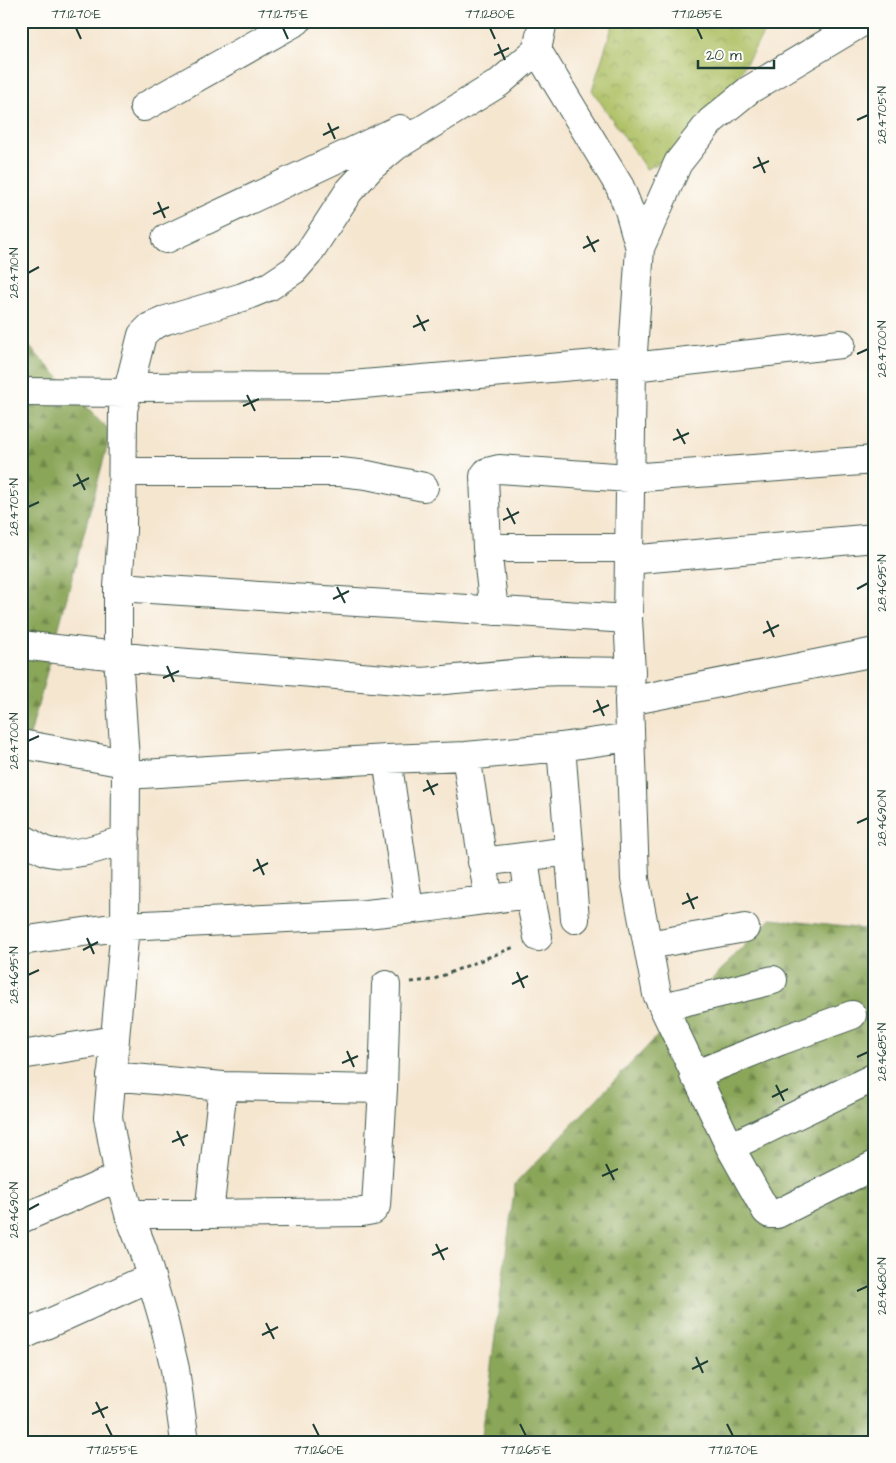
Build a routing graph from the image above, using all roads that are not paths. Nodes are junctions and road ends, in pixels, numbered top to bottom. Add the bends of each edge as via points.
1 (297, 21) edge
2 (543, 21) edge
3 (864, 21) edge
4 (537, 50) junction
5 (499, 83) junction
6 (144, 107) dead end
7 (166, 239) dead end
8 (640, 248) junction
9 (841, 344) dead end
10 (632, 364) junction
11 (129, 390) junction
12 (21, 392) edge
13 (875, 460) edge
14 (123, 472) junction
15 (629, 478) junction
16 (424, 487) dead end
17 (875, 538) edge
18 (487, 548) junction
19 (629, 554) junction
20 (118, 587) junction
21 (494, 611) junction
22 (628, 619) junction
23 (21, 645) edge
24 (875, 652) edge
25 (118, 655) junction
26 (631, 672) junction
27 (629, 701) junction
28 (630, 736) junction
29 (21, 744) edge
30 (561, 747) junction
31 (466, 756) junction
32 (387, 759) junction
33 (126, 769) junction
34 (21, 838) edge
35 (126, 839) junction
36 (570, 851) junction
37 (524, 857) junction
38 (482, 862) junction
39 (529, 894) junction
40 (489, 900) junction
41 (409, 909) junction
42 (575, 919) dead end
43 (125, 926) junction
44 (746, 928) dead end
45 (538, 937) road end
46 (21, 941) edge
47 (648, 945) junction
48 (773, 980) dead end
49 (386, 985) road end
50 (663, 1007) junction
51 (852, 1015) dead end
52 (115, 1040) junction
53 (21, 1055) edge
54 (694, 1074) junction
55 (112, 1076) junction
56 (875, 1077) edge
57 (223, 1086) junction
58 (383, 1089) junction
59 (730, 1147) junction
60 (875, 1165) edge
61 (119, 1177) junction
62 (129, 1214) junction
63 (208, 1214) junction
64 (21, 1219) edge
65 (151, 1278) junction
66 (21, 1336) edge
67 (185, 1442) edge

1 - 6 street
2 - 4 street
3 - 8 street via 749,90 711,121 678,163
4 - 5 street
4 - 8 street via 620,187
5 - 7 street
5 - 11 street via 385,155 349,192 294,270 270,286 244,297 150,327 142,335
8 - 10 street
9 - 10 street
10 - 11 street via 340,386
10 - 15 street
11 - 12 street
11 - 14 street via 123,410
13 - 15 street
14 - 16 street via 340,472
14 - 20 street
15 - 18 street via 499,469 487,472 484,476
15 - 19 street
17 - 19 street
18 - 19 street
18 - 21 street
19 - 22 street
20 - 21 street
20 - 25 street
21 - 22 street
22 - 26 street
23 - 25 street
24 - 27 street
25 - 26 street via 422,682 535,672
25 - 33 street
26 - 27 street
27 - 28 street
28 - 30 street
28 - 47 street via 635,878
29 - 33 street
30 - 31 street
30 - 36 street
31 - 32 street
31 - 38 street
32 - 33 street
32 - 41 street
33 - 35 street
34 - 35 street via 47,852 62,854 86,852
35 - 43 street
36 - 37 street
36 - 42 street
37 - 38 street
37 - 39 street
38 - 40 street
39 - 40 street
39 - 45 street
40 - 41 street
41 - 43 street
43 - 46 street
43 - 52 street
44 - 47 street
47 - 50 street via 657,994
48 - 50 street
49 - 58 street
50 - 54 street
51 - 54 street
52 - 53 street
52 - 55 street
54 - 59 street
55 - 57 street
55 - 61 street via 108,1117
56 - 59 street
57 - 58 street
57 - 63 street
58 - 63 street via 376,1206 371,1211
59 - 60 street via 766,1211 774,1215
61 - 62 street
61 - 64 street
62 - 63 street
62 - 65 street
65 - 66 street
65 - 67 street via 175,1369

